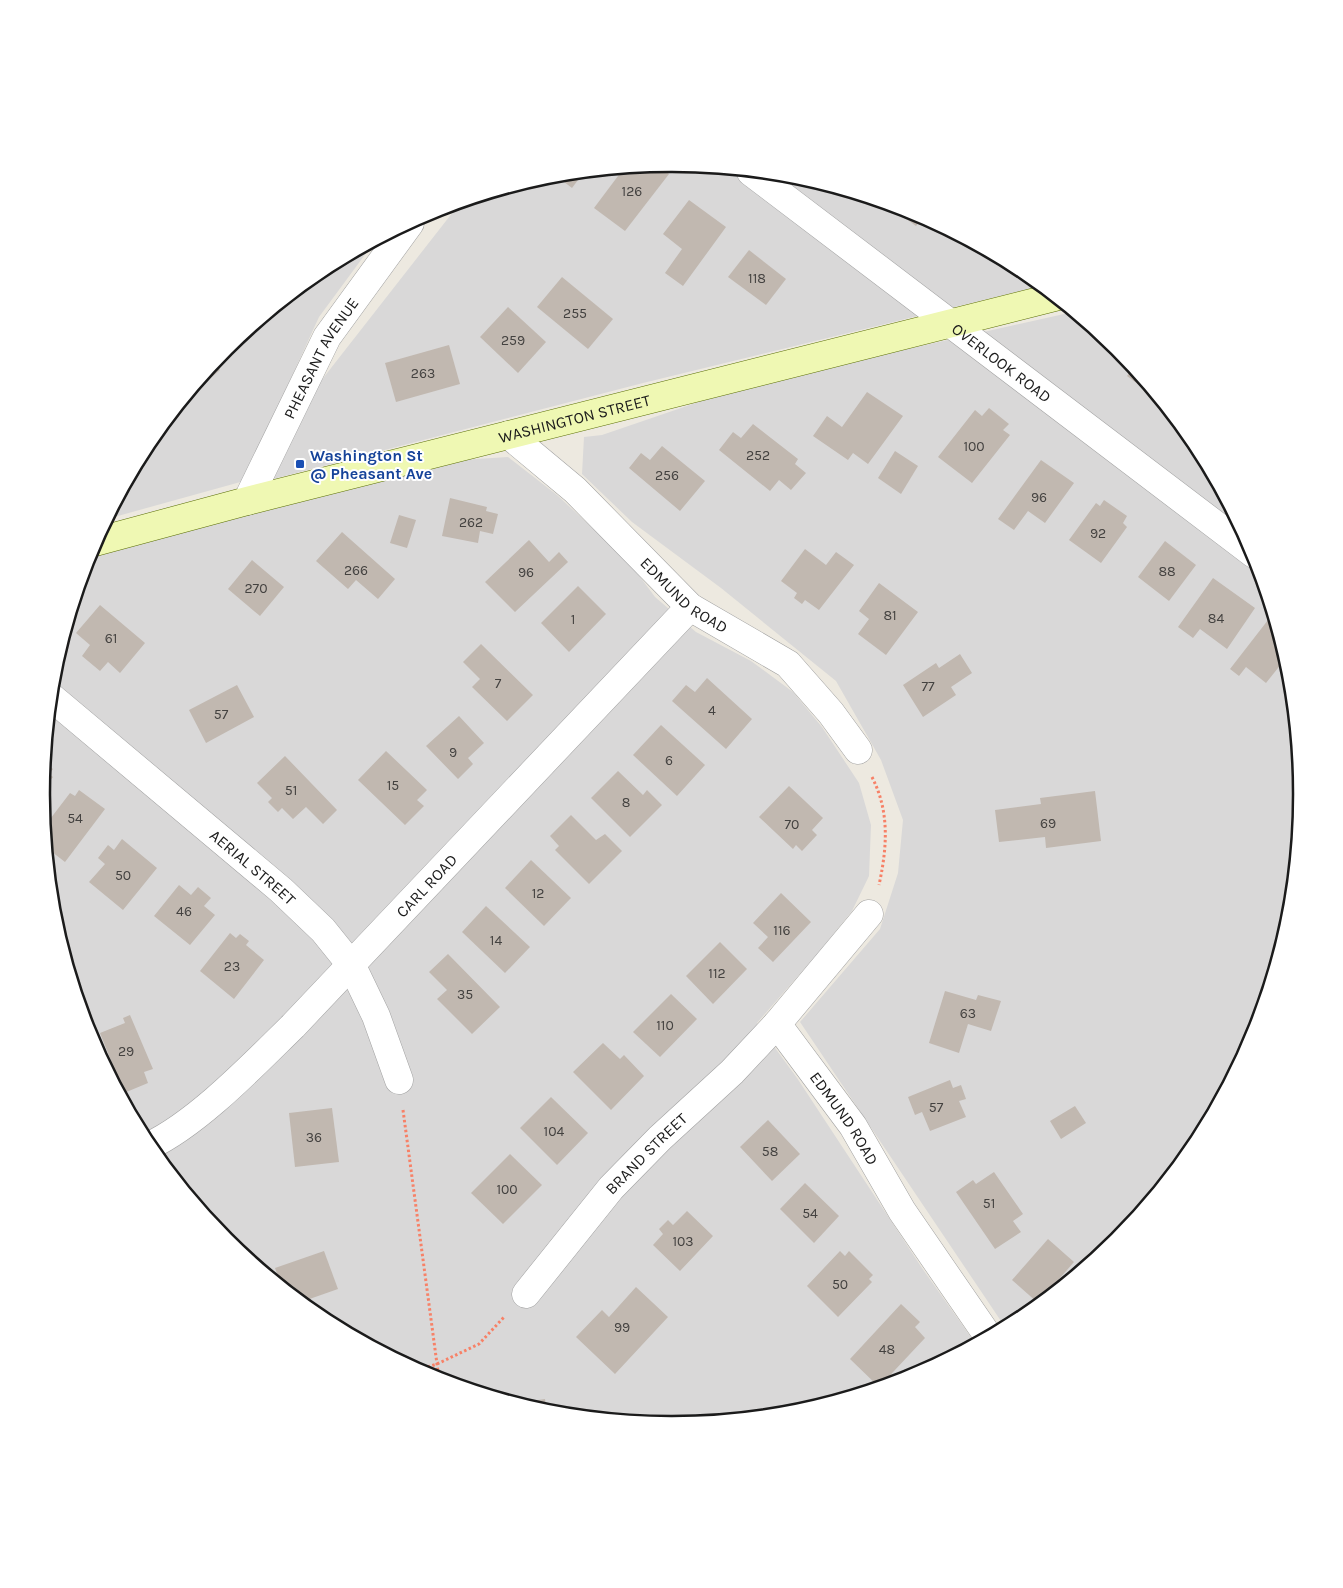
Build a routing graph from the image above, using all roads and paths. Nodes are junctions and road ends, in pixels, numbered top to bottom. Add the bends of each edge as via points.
1 (760, 179) edge
2 (401, 235) edge
3 (1047, 299) edge
4 (952, 323) junction
5 (509, 435) junction
6 (247, 501) junction
7 (105, 539) edge
8 (1240, 543) edge
9 (690, 607) junction
10 (57, 702) edge
11 (858, 750) joint
12 (869, 914) joint
13 (352, 966) junction
14 (777, 1024) junction
15 (399, 1080) joint
16 (157, 1142) edge
17 (526, 1294) joint
18 (984, 1331) edge
19 (436, 1364) junction
20 (430, 1366) edge
21 (437, 1369) edge

1 - 4 street, OVERLOOK ROAD
2 - 6 street, PHEASANT AVENUE via 327,337
3 - 4 street, WASHINGTON STREET
4 - 5 street, WASHINGTON STREET
4 - 8 street, OVERLOOK ROAD
5 - 6 street, WASHINGTON STREET
5 - 9 street, EDMUND ROAD via 575,490
6 - 7 street, WASHINGTON STREET
9 - 11 street, EDMUND ROAD via 788,664
9 - 13 street, CARL ROAD
10 - 13 street, AERIAL STREET via 281,890 323,930
11 - 12 path via 877,787 886,829 881,874
12 - 14 street
13 - 15 street, AERIAL STREET via 376,1016
13 - 16 street, CARL ROAD via 250,1068 205,1107
14 - 17 street, BRAND STREET via 732,1072 611,1188
14 - 18 street, EDMUND ROAD via 853,1126 902,1211
15 - 19 path
17 - 19 path via 479,1344
19 - 20 path
19 - 21 path

